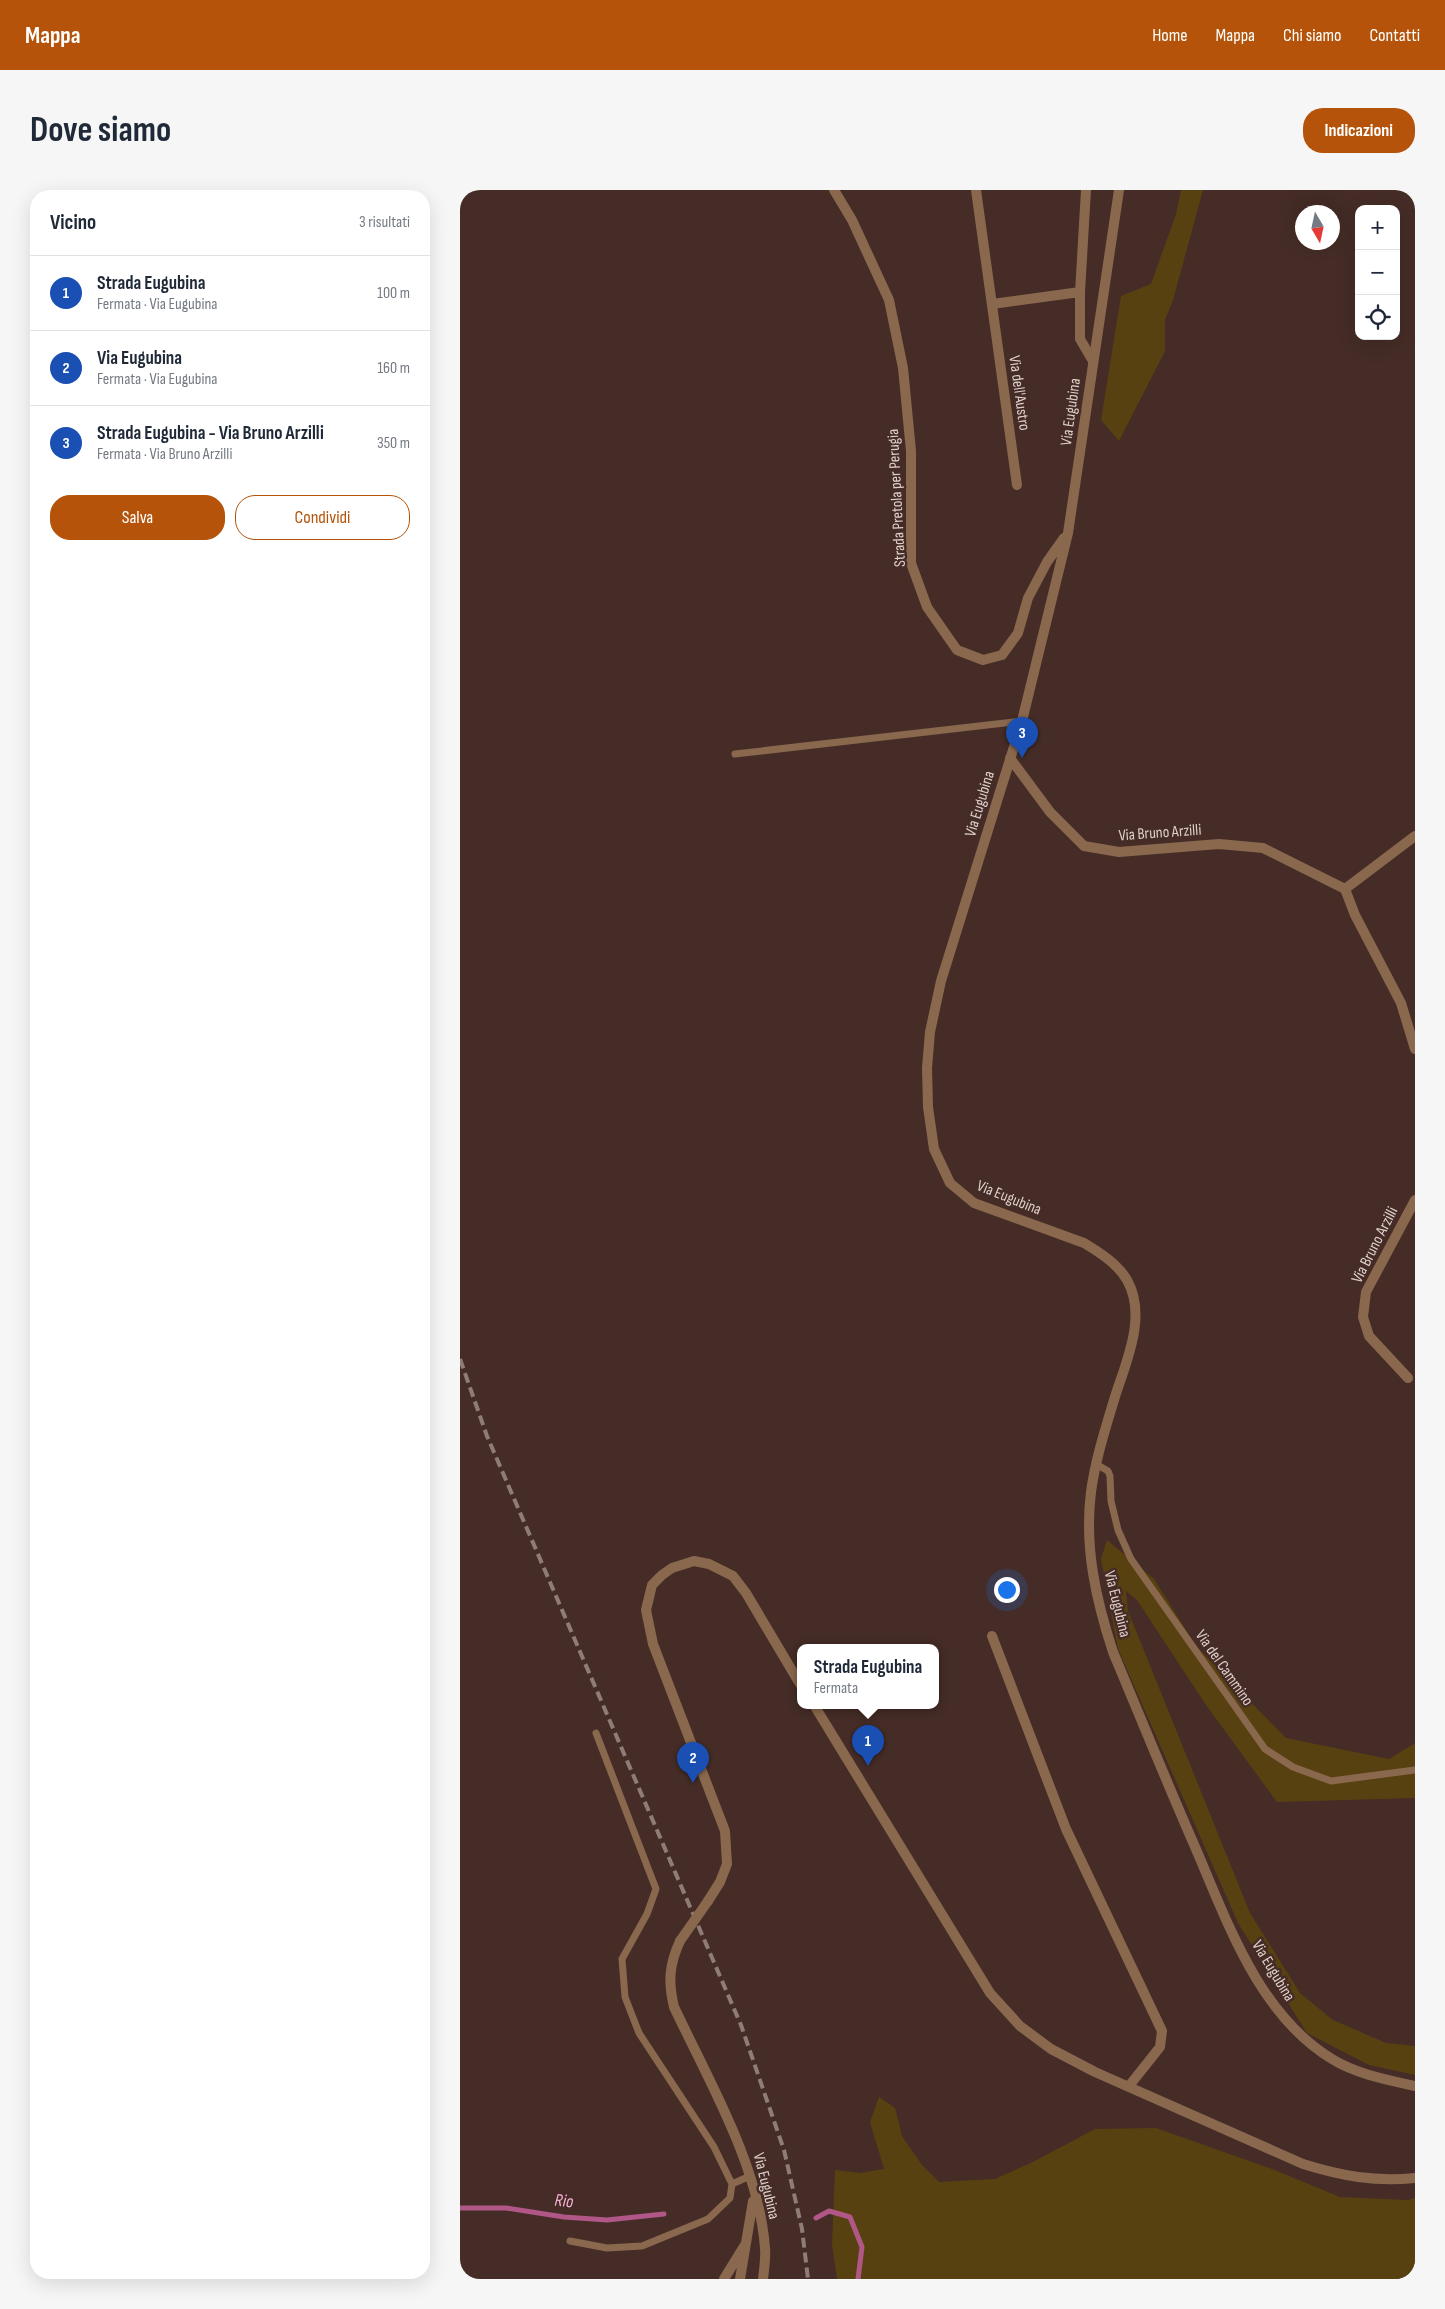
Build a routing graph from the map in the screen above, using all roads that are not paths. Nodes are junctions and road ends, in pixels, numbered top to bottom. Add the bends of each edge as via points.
1 (834, 190) edge
2 (976, 190) edge
3 (1086, 190) edge
4 (1119, 190) edge
5 (1080, 292) junction
6 (992, 304) junction
7 (1093, 362) junction
8 (1017, 485) dead end
9 (1068, 533) junction
10 (1022, 721) junction
11 (735, 754) dead end
12 (1010, 758) junction
13 (1415, 836) edge
14 (1345, 889) junction
15 (1415, 1049) edge
16 (1415, 1200) edge
17 (1408, 1378) dead end
18 (1096, 1464) junction
19 (992, 1636) dead end
20 (797, 1679) edge
21 (816, 1709) edge
22 (596, 1733) dead end
23 (1415, 1770) edge
24 (1129, 2086) junction
25 (1415, 2086) edge
26 (750, 2176) junction
27 (1415, 2178) edge
28 (732, 2184) junction
29 (755, 2193) junction
30 (748, 2240) junction
31 (570, 2241) dead end
32 (724, 2279) edge
33 (740, 2279) edge
34 (764, 2279) edge

1 - 9 street, Strada Pretola per Perugia via 852,220 889,300 903,368 911,451 911,563 927,607 957,650 983,660 1002,655 1018,633 1028,598 1043,570
2 - 6 street, Via dell'Austro
3 - 5 street
4 - 7 street, Via Eugubina
5 - 6 street
5 - 7 street via 1080,339
6 - 8 street, Via dell'Austro
7 - 9 street, Via Eugubina
9 - 10 street, Via Eugubina
10 - 11 lane
10 - 12 street, Via Eugubina
12 - 14 street, Via Bruno Arzilli via 1050,812 1084,846 1119,852 1219,844 1263,848
12 - 18 street, Via Eugubina via 941,981 930,1032 927,1068 929,1114 934,1149 950,1183 960,1193 974,1203 1084,1243 1127,1280 1136,1325
13 - 14 street
14 - 15 street via 1401,1003
16 - 17 street, Via Bruno Arzilli via 1366,1292 1364,1317 1369,1336
18 - 23 lane, Via del Cammino via 1108,1471 1118,1530 1131,1560 1265,1749 1293,1767 1331,1781
18 - 25 street, Via Eugubina via 1088,1528 1100,1614 1159,1764 1251,1970 1282,2016 1333,2060 1372,2075
19 - 24 street via 1066,1829 1162,2031 1160,2046
20 - 26 street, Via Eugubina, bridge via 733,1576 709,1564 694,1562 672,1568 652,1585 646,1610 653,1644 725,1830 727,1864 720,1882 680,1941 669,1972 669,1982 674,2006
21 - 24 street via 990,1993 1020,2026 1050,2049
22 - 28 lane via 656,1889 647,1914 622,1959 625,1997 639,2034 714,2147
24 - 27 street via 1303,2164 1338,2175 1388,2180
26 - 28 lane
26 - 29 street, Via Eugubina
28 - 31 lane via 730,2198 708,2219 642,2246 607,2248
29 - 30 street
29 - 34 street, Via Eugubina via 765,2249
30 - 32 street
30 - 33 street

